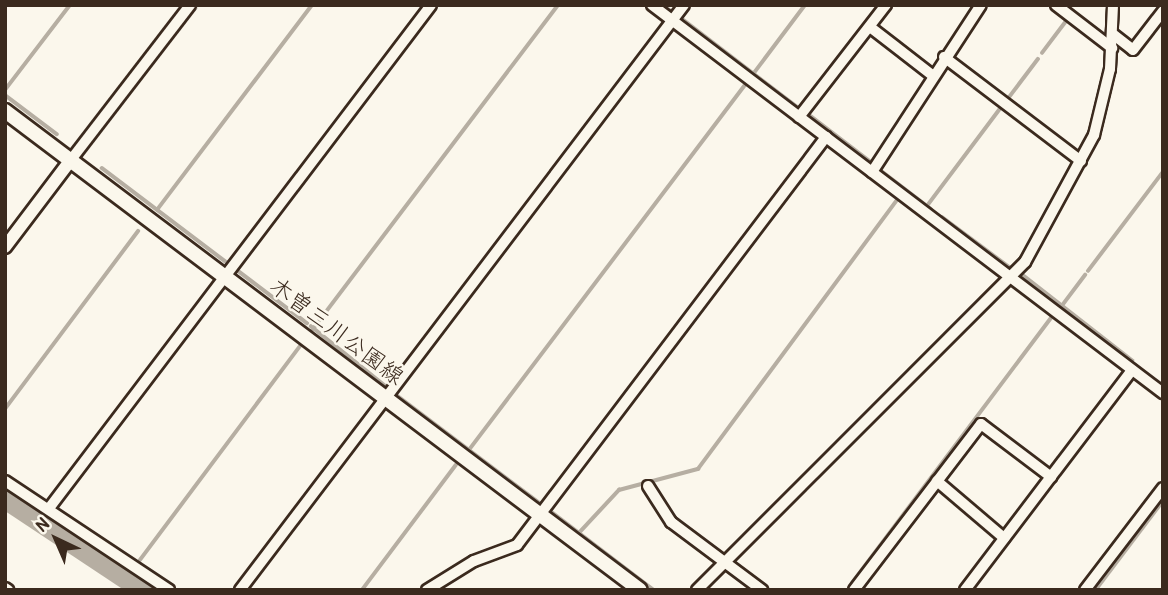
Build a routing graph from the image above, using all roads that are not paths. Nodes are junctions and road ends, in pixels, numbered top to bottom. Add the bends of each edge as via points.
1 (190, 5) edge
2 (431, 5) edge
3 (652, 5) edge
4 (684, 5) edge
5 (886, 5) edge
6 (981, 5) edge
7 (1056, 5) edge
8 (1113, 5) edge
9 (1163, 11) edge
10 (673, 21) junction
11 (870, 27) junction
12 (1114, 35) junction
13 (1112, 48) junction
14 (944, 57) junction
15 (932, 75) junction
16 (5, 111) edge
17 (799, 117) junction
18 (826, 137) junction
19 (70, 161) junction
20 (1081, 161) junction
21 (872, 172) junction
22 (5, 247) edge
23 (226, 277) junction
24 (1011, 278) junction
25 (1132, 370) junction
26 (1163, 393) edge
27 (387, 397) junction
28 (1051, 477) junction
29 (5, 481) edge
30 (937, 481) junction
31 (648, 486) dead end
32 (1163, 488) edge
33 (50, 507) junction
34 (541, 513) junction
35 (1004, 538) junction
36 (727, 564) junction
37 (169, 590) edge
38 (240, 590) edge
39 (427, 590) edge
40 (640, 590) edge
41 (697, 590) edge
42 (762, 590) edge
43 (854, 590) edge
44 (965, 590) edge
45 (1086, 590) edge

1 - 19 street
2 - 23 street
3 - 10 street
4 - 10 street
5 - 11 street
6 - 14 street
7 - 13 street
8 - 12 street
9 - 12 street via 1133,50
10 - 17 street
10 - 27 street
11 - 15 street
11 - 17 street
12 - 13 street
13 - 20 street via 1094,135
14 - 15 street
14 - 20 street
15 - 21 street
16 - 19 main road, 木曽三川公園線
17 - 18 street
18 - 21 street
18 - 34 street
19 - 22 street
19 - 23 main road, 木曽三川公園線
20 - 24 street via 1041,238
21 - 24 street
23 - 27 main road, 木曽三川公園線
23 - 33 street
24 - 25 street
24 - 36 street
25 - 26 street
25 - 28 street
27 - 34 main road, 木曽三川公園線
27 - 38 street
28 - 30 street via 981,424
28 - 35 street
29 - 33 street
30 - 35 street
30 - 43 street
31 - 36 street via 671,522
32 - 45 street
33 - 37 street
34 - 39 street via 517,545 474,561
34 - 40 main road, 木曽三川公園線
35 - 44 street
36 - 41 street
36 - 42 street

